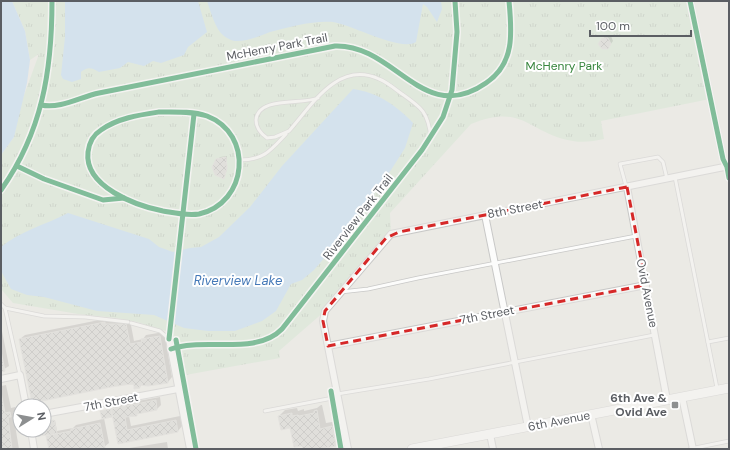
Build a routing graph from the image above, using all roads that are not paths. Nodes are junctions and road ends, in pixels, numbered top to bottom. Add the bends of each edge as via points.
1 (690, 1) edge
2 (318, 98) junction
3 (289, 131) junction
4 (431, 138) dead end
5 (240, 160) dead end
6 (728, 167) edge
7 (675, 177) junction
8 (729, 178) edge
9 (666, 179) junction
10 (627, 187) junction
11 (485, 215) junction
12 (636, 236) junction
13 (495, 264) junction
14 (646, 285) junction
15 (340, 292) junction
16 (1, 304) edge
17 (5, 308) junction
18 (505, 312) junction
19 (655, 335) junction
20 (729, 338) edge
21 (169, 339) joint
22 (708, 342) junction
23 (328, 346) junction
24 (515, 362) junction
25 (20, 375) junction
26 (1, 378) edge
27 (729, 388) edge
28 (178, 390) junction
29 (717, 390) junction
30 (338, 396) junction
31 (682, 397) junction
32 (24, 398) edge
33 (667, 400) junction
34 (266, 411) dead end
35 (52, 413) edge
36 (591, 414) junction
37 (528, 427) junction
38 (490, 434) junction
39 (32, 438) edge
40 (729, 441) edge
41 (34, 449) edge
42 (190, 449) edge
43 (348, 449) edge
44 (412, 449) edge
45 (494, 449) edge
46 (599, 449) edge
47 (692, 449) edge

1 - 6 street via 723,159
2 - 3 lane
2 - 3 lane via 271,104 258,115 260,134 267,138
2 - 4 lane via 330,84 343,77 357,74 372,76 420,107 428,119
3 - 5 lane via 264,156
6 - 7 street, 8th Street
6 - 8 street
7 - 9 street, 8th Street
7 - 22 lane
9 - 10 street, 8th Street
9 - 10 lane via 663,162 658,157 620,164
10 - 11 street, 8th Street
10 - 12 street, Ovid Avenue
11 - 13 street
11 - 15 street, 8th Street via 391,234
12 - 13 lane
12 - 14 street, Ovid Avenue
13 - 15 lane via 368,289
13 - 18 street
14 - 18 street, 7th Street
14 - 19 street, Ovid Avenue
15 - 23 street, 8th Street via 325,311 323,321
16 - 17 lane
17 - 21 lane via 44,316 130,322 160,332
17 - 25 lane
18 - 23 street, 7th Street
18 - 24 street
19 - 24 lane
19 - 33 street, Ovid Avenue
20 - 22 lane
21 - 28 street
22 - 29 lane
23 - 30 street, 8th Street
24 - 30 lane
24 - 37 street
25 - 26 street
25 - 32 street
27 - 29 main road, 6th Avenue
28 - 35 street, 7th Street
28 - 42 street
29 - 31 main road, 6th Avenue
30 - 34 lane
30 - 43 street, 8th Street
31 - 33 main road, 6th Avenue
31 - 47 street
33 - 36 main road, 6th Avenue
36 - 37 main road, 6th Avenue
36 - 46 street
37 - 38 main road, 6th Avenue
38 - 44 main road, 6th Avenue
38 - 45 street
39 - 41 street
40 - 47 lane

